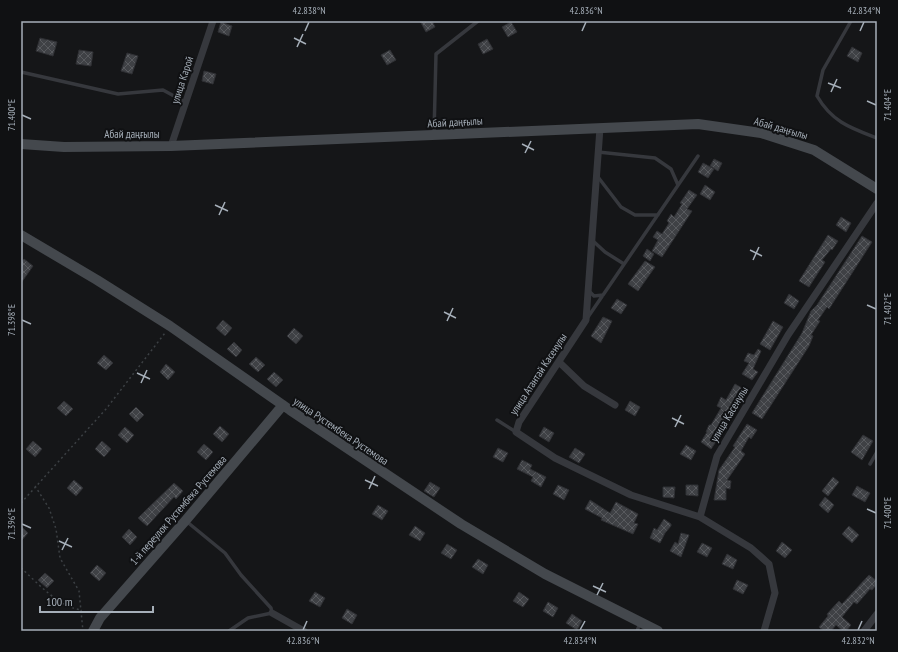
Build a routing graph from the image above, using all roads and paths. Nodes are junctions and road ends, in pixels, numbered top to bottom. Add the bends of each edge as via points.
1 (213, 21) edge
2 (478, 21) edge
3 (851, 21) edge
4 (21, 72) edge
5 (186, 102) junction
6 (600, 128) junction
7 (434, 135) junction
8 (877, 138) edge
9 (21, 144) edge
10 (171, 146) junction
11 (598, 152) junction
12 (698, 156) dead end
13 (596, 174) junction
14 (678, 185) junction
15 (877, 189) edge
16 (877, 203) edge
17 (658, 215) junction
18 (21, 235) edge
19 (591, 240) junction
20 (624, 264) junction
21 (587, 289) junction
22 (603, 295) junction
23 (586, 320) junction
24 (170, 326) junction
25 (559, 362) junction
26 (283, 405) junction
27 (615, 405) dead end
28 (497, 420) dead end
29 (516, 432) junction
30 (877, 452) edge
31 (870, 464) dead end
32 (35, 486) junction
33 (21, 503) edge
34 (700, 517) junction
35 (186, 520) junction
36 (21, 568) edge
37 (82, 610) junction
38 (272, 613) junction
39 (877, 614) edge
40 (638, 627) edge
41 (83, 631) edge
42 (93, 631) edge
43 (229, 631) edge
44 (304, 631) edge
45 (658, 631) edge
46 (764, 631) edge
47 (864, 631) edge

1 - 5 street, улица Карой
2 - 7 lane via 436,54
3 - 8 lane via 823,70 818,96 825,109 846,126
4 - 5 lane via 118,94 163,90
5 - 10 street, улица Карой
6 - 7 street, Абай даңғылы
6 - 11 street
6 - 15 street, Абай даңғылы via 698,124 761,133 814,150
7 - 10 street, Абай даңғылы
9 - 10 street, Абай даңғылы
11 - 13 street
11 - 14 lane via 655,158 671,168
12 - 14 lane
13 - 17 lane via 620,207 635,215
13 - 19 street
14 - 17 lane
16 - 34 street, улица Касенулы via 788,335 717,456
17 - 20 lane
18 - 24 street, улица Рустембека Рустемова
19 - 20 lane
19 - 21 street
20 - 22 lane
21 - 22 lane via 594,296
21 - 23 street
22 - 23 lane
23 - 25 street, улица Атантай Касенулы
24 - 26 street, улица Рустембека Рустемова
24 - 32 path via 106,409 54,469
25 - 27 street via 584,386
25 - 29 street, улица Атантай Касенулы via 519,422
26 - 35 street, 1-й переулок Рустембека Рустемова
26 - 40 street, улица Рустембека Рустемова via 461,524
28 - 29 lane
29 - 34 street, улица Атантай Касенулы via 555,458 630,495
30 - 31 lane
32 - 33 path
32 - 37 path via 49,508 56,529 60,558 79,591
34 - 46 street via 751,548 769,564 775,593
35 - 38 lane via 225,553 271,608
35 - 42 street, 1-й переулок Рустембека Рустемова via 100,618
36 - 37 path via 59,602
37 - 41 path
38 - 43 lane via 248,618
38 - 44 street
39 - 47 street
40 - 45 street, улица Рустембека Рустемова

